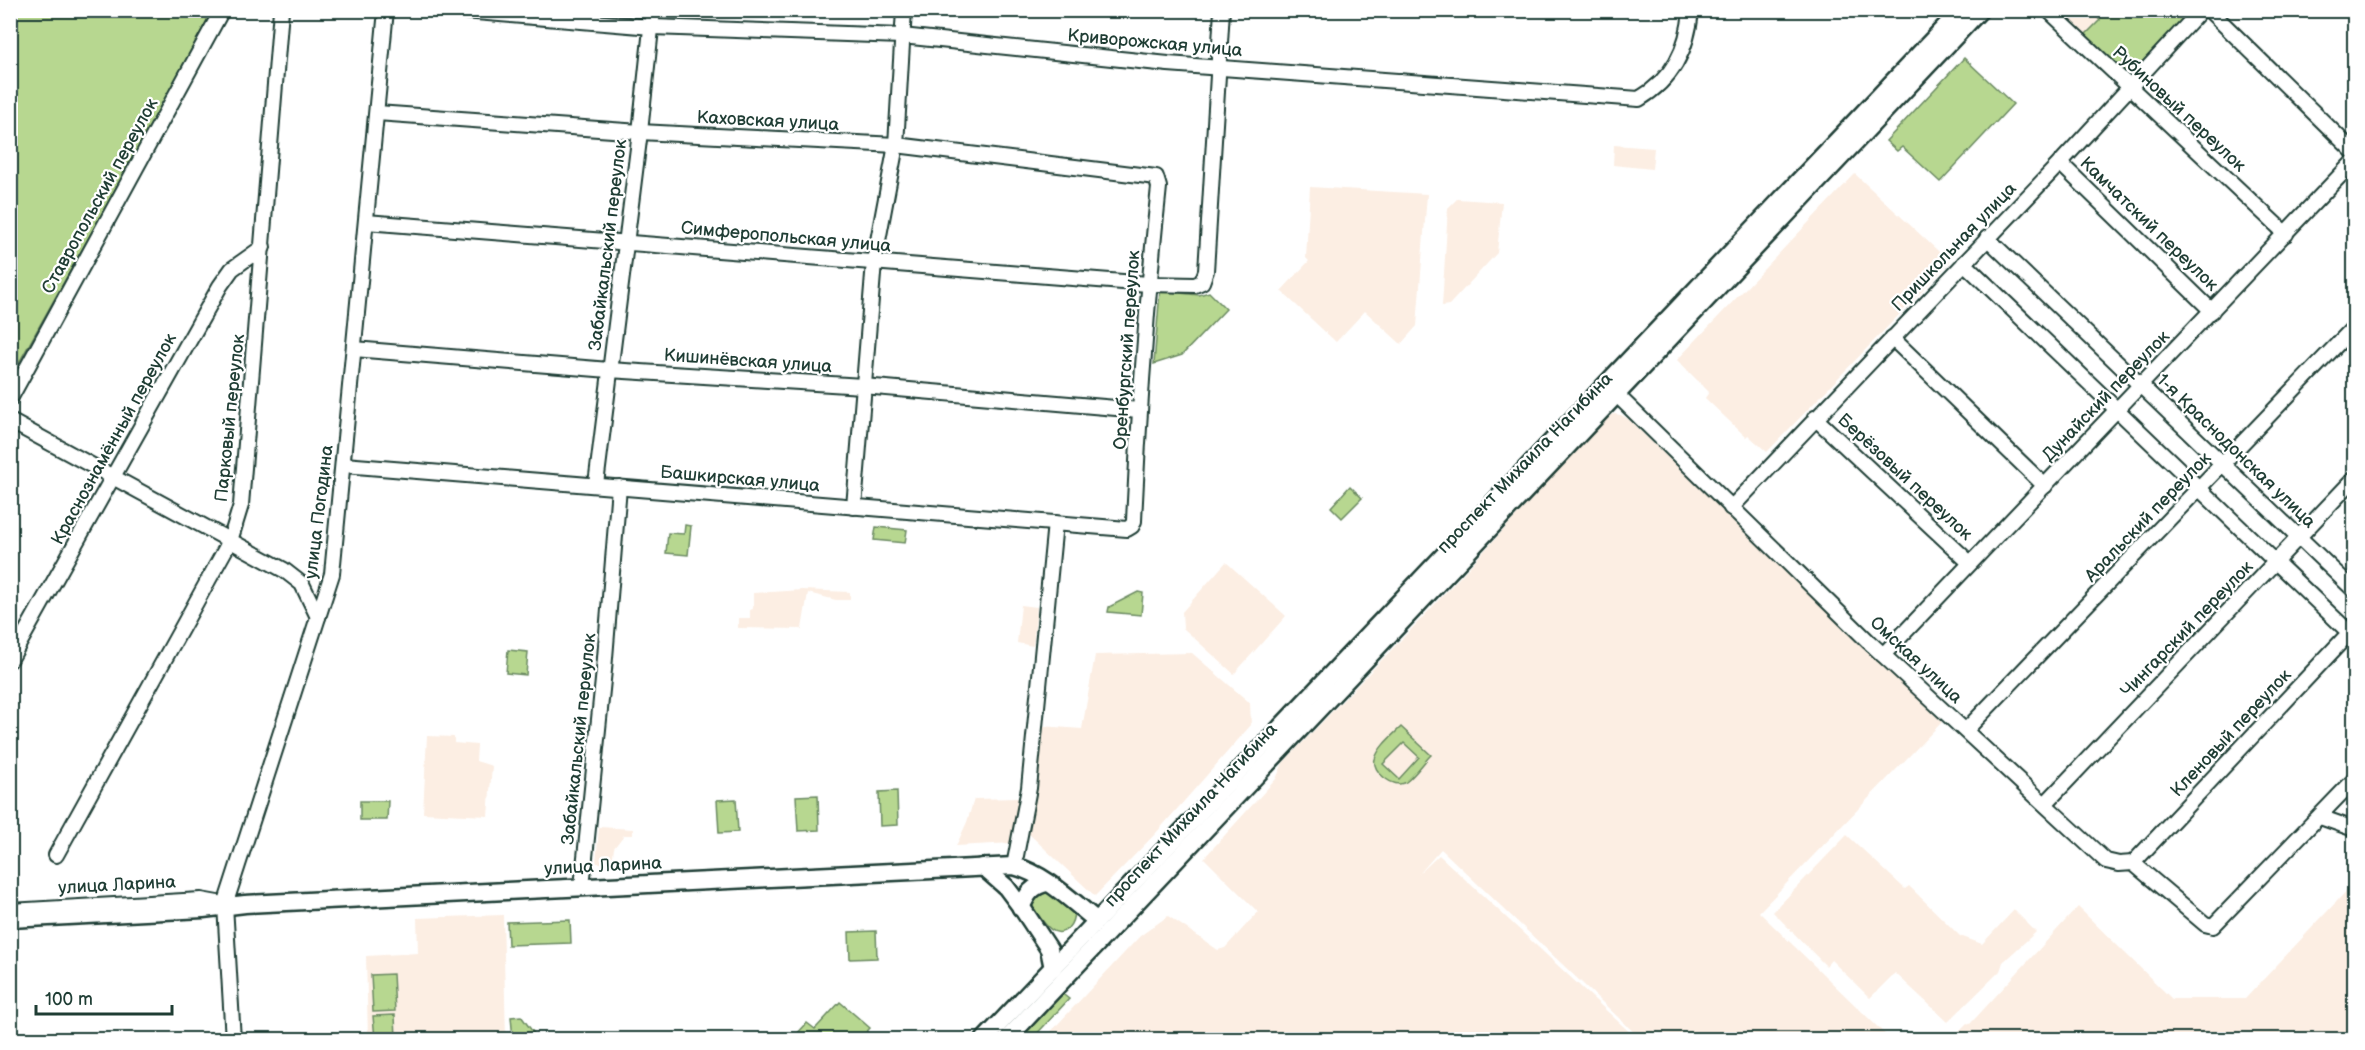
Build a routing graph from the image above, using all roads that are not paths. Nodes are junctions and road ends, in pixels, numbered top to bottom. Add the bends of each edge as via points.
1 (222, 10) edge
2 (281, 10) edge
3 (386, 10) edge
4 (452, 10) edge
5 (653, 10) edge
6 (904, 10) edge
7 (1222, 10) edge
8 (1691, 10) edge
9 (1961, 10) edge
10 (1980, 10) edge
11 (2048, 10) edge
12 (2201, 10) edge
13 (2209, 10) edge
14 (652, 27) junction
15 (902, 36) junction
16 (1218, 66) junction
17 (2130, 87) junction
18 (377, 113) junction
19 (640, 132) junction
20 (896, 145) junction
21 (2355, 152) edge
22 (2355, 161) edge
23 (2060, 163) junction
24 (1156, 177) joint
25 (366, 222) junction
26 (2286, 234) junction
27 (1987, 238) junction
28 (626, 242) junction
29 (262, 248) junction
30 (874, 262) junction
31 (1964, 262) junction
32 (1148, 284) junction
33 (2212, 311) junction
34 (2355, 327) edge
35 (1892, 338) junction
36 (354, 349) junction
37 (609, 370) junction
38 (2142, 385) junction
39 (863, 386) junction
40 (1617, 395) junction
41 (10, 399) edge
42 (1139, 410) junction
43 (2118, 411) junction
44 (1815, 418) junction
45 (10, 421) edge
46 (2224, 464) junction
47 (344, 465) junction
48 (114, 477) junction
49 (2355, 479) edge
50 (596, 484) junction
51 (2045, 486) junction
52 (619, 487) junction
53 (2200, 489) junction
54 (854, 507) junction
55 (1731, 508) junction
56 (1056, 523) junction
57 (1132, 526) joint
58 (2299, 537) junction
59 (230, 541) junction
60 (2276, 561) junction
61 (1970, 563) junction
62 (327, 590) junction
63 (2355, 590) edge
64 (306, 591) junction
65 (318, 617) junction
66 (2353, 633) edge
67 (1883, 655) junction
68 (10, 660) edge
69 (1966, 730) junction
70 (2355, 780) edge
71 (2045, 804) junction
72 (2320, 817) junction
73 (2355, 829) edge
74 (56, 855) dead end
75 (2133, 863) junction
76 (1014, 866) junction
77 (983, 867) junction
78 (1047, 883) junction
79 (582, 887) junction
80 (1006, 887) junction
81 (225, 905) junction
82 (1021, 908) junction
83 (10, 911) edge
84 (10, 919) edge
85 (1097, 921) junction
86 (1098, 941) junction
87 (1062, 958) junction
88 (233, 1040) edge
89 (984, 1040) edge
90 (1006, 1040) edge

1 - 41 street, Ставропольский переулок
2 - 29 street, Парковый переулок
3 - 18 street, улица Погодина
4 - 14 street, Криворожская улица
5 - 14 street, Забайкальский переулок
6 - 15 street
7 - 16 street
8 - 16 street, Криворожская улица via 1685,44 1672,72 1639,99
9 - 85 main road, проспект Михаила Нагибина
10 - 40 main road, проспект Михаила Нагибина
11 - 17 street, Рубиновый переулок
12 - 17 street, Пришкольная улица
13 - 21 street
14 - 15 street, Криворожская улица
14 - 19 street, Забайкальский переулок
15 - 16 street, Криворожская улица
15 - 20 street
16 - 32 street, Симферопольская улица via 1206,271 1202,282 1195,285
17 - 23 street, Пришкольная улица
17 - 26 street, Рубиновый переулок
18 - 19 street, Каховская улица
18 - 25 street, улица Погодина
19 - 20 street, Каховская улица
19 - 28 street, Забайкальский переулок
20 - 24 street, Каховская улица
20 - 30 street
22 - 26 street, Дунайский переулок
23 - 27 street, Пришкольная улица
23 - 33 street, Камчатский переулок
24 - 32 street, Оренбургский переулок via 1159,187
25 - 28 street, Симферопольская улица
25 - 36 street, улица Погодина
26 - 33 street, Дунайский переулок
27 - 31 street, Пришкольная улица
27 - 38 street, 1-я Краснодонская улица
28 - 30 street, Симферопольская улица
28 - 37 street, Забайкальский переулок
29 - 48 street, Краснознамённый переулок via 232,269 220,286
29 - 59 street, Парковый переулок via 243,491
30 - 32 street, Симферопольская улица
30 - 39 street
31 - 35 street, Пришкольная улица
31 - 43 street
32 - 42 street, Оренбургский переулок
33 - 38 street, Дунайский переулок
34 - 46 street, Аральский переулок
35 - 44 street, Пришкольная улица
35 - 51 street
36 - 37 street, Кишинёвская улица
36 - 47 street, улица Погодина
37 - 39 street, Кишинёвская улица
37 - 50 street, Забайкальский переулок
38 - 43 street, Дунайский переулок
38 - 46 street, 1-я Краснодонская улица
39 - 42 street, Кишинёвская улица
39 - 54 street
40 - 55 street, Омская улица
40 - 86 main road, проспект Михаила Нагибина
42 - 57 street, Оренбургский переулок
43 - 51 street, Дунайский переулок
43 - 53 street
44 - 55 street, Пришкольная улица
44 - 61 street, Берёзовый переулок
45 - 48 street
46 - 53 street, Аральский переулок
46 - 58 street, 1-я Краснодонская улица
47 - 50 street, Башкирская улица
47 - 62 street, улица Погодина
48 - 59 street
48 - 68 street, Краснознамённый переулок
49 - 58 street, Чингарский переулок
50 - 52 street, Башкирская улица
51 - 61 street, Дунайский переулок
52 - 54 street, Башкирская улица
52 - 79 street, Забайкальский переулок
53 - 60 street
53 - 69 street, Аральский переулок
54 - 56 street, Башкирская улица
55 - 67 street, Омская улица
56 - 57 street, Башкирская улица via 1127,529
56 - 76 street via 1029,788
58 - 60 street, Чингарский переулок
58 - 63 street, 1-я Краснодонская улица
59 - 64 street via 284,570
59 - 74 street, Парковый переулок
60 - 66 street
60 - 71 street, Чингарский переулок
61 - 67 street, Дунайский переулок
62 - 64 street via 320,596
62 - 65 street, улица Погодина
64 - 65 street
65 - 81 street, улица Погодина
66 - 75 street, Кленовый переулок
67 - 69 street, Омская улица
69 - 71 street, Омская улица
70 - 72 street
71 - 75 street, Омская улица via 2106,861
72 - 73 street
72 - 75 street via 2213,926 2198,920
76 - 77 main road, улица Ларина
76 - 78 main road
76 - 80 main road
77 - 79 main road, улица Ларина
77 - 80 main road
78 - 82 main road via 1030,891
78 - 85 main road
79 - 81 main road, улица Ларина
80 - 82 main road
81 - 83 street, улица Ларина via 201,900
81 - 84 main road, улица Ларина
81 - 88 street, улица Погодина
82 - 87 main road
85 - 86 main road, проспект Михаила Нагибина
85 - 87 main road, проспект Михаила Нагибина
86 - 87 main road, проспект Михаила Нагибина
87 - 89 main road, проспект Михаила Нагибина
87 - 90 main road, проспект Михаила Нагибина

